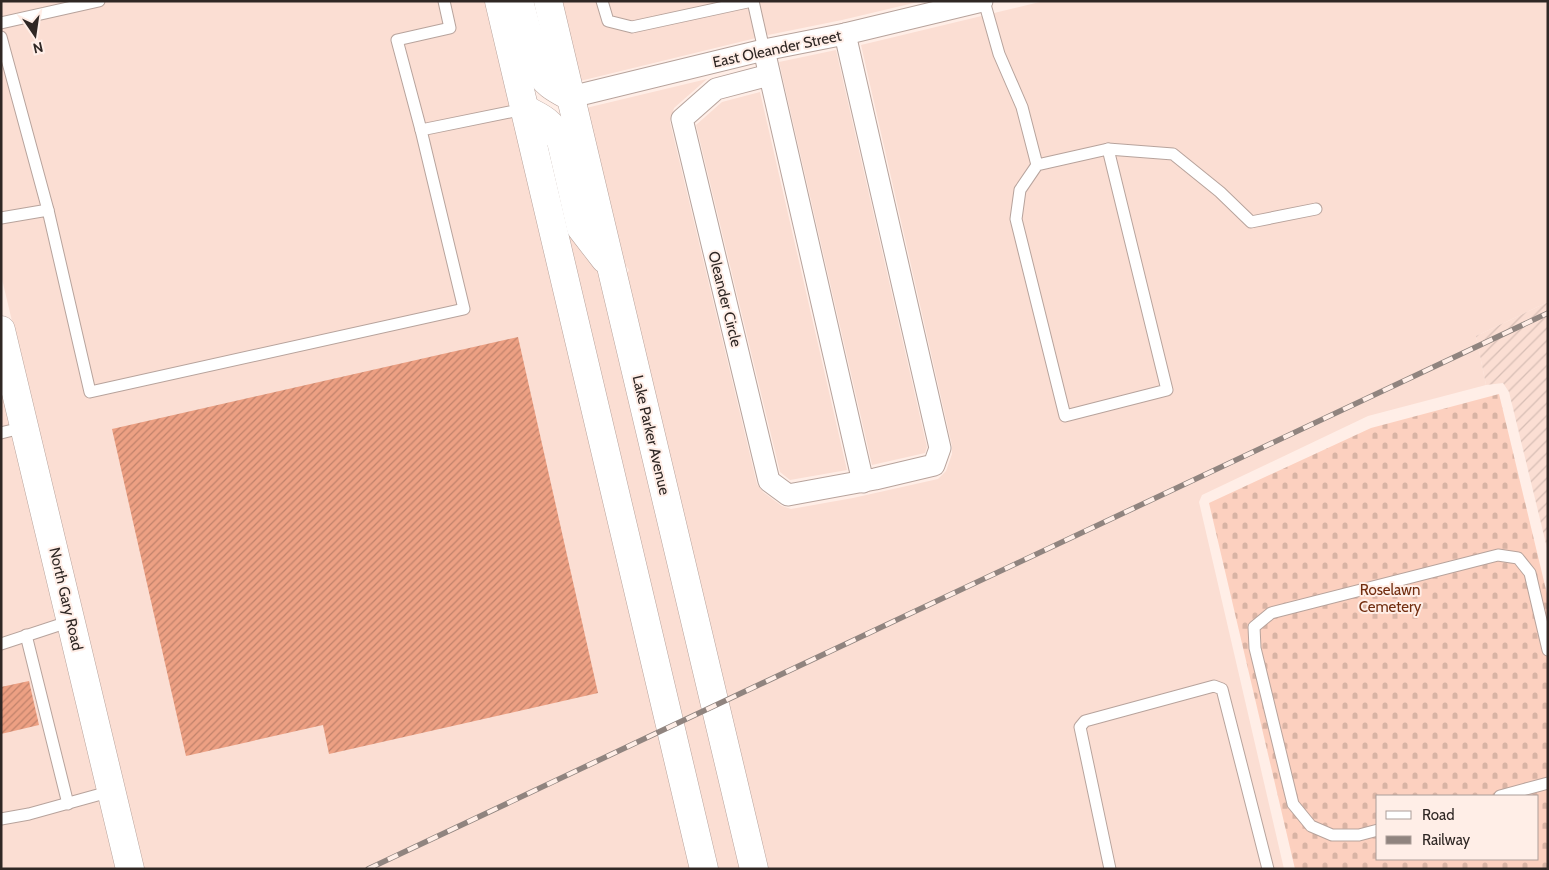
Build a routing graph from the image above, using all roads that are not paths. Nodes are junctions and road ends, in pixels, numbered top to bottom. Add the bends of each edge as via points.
1 (99, 1) edge
2 (444, 1) edge
3 (499, 1) edge
4 (519, 1) edge
5 (548, 1) edge
6 (602, 1) edge
7 (752, 1) edge
8 (983, 1) edge
9 (1, 23) edge
10 (845, 34) junction
11 (1, 38) edge
12 (764, 50) junction
13 (769, 75) junction
14 (571, 97) junction
15 (524, 109) junction
16 (421, 130) junction
17 (1108, 149) junction
18 (1037, 165) junction
19 (1316, 209) dead end
20 (48, 210) junction
21 (1, 218) edge
22 (612, 268) junction
23 (1, 330) edge
24 (13, 430) edge
25 (863, 482) junction
26 (71, 621) junction
27 (26, 635) junction
28 (1, 644) edge
29 (1548, 650) edge
30 (1548, 783) edge
31 (112, 792) junction
32 (1504, 795) edge
33 (68, 804) junction
34 (1, 819) edge
35 (1376, 831) edge
36 (130, 869) edge
37 (704, 869) edge
38 (754, 869) edge
39 (1110, 869) edge
40 (1268, 869) edge

1 - 9 lane
2 - 16 lane via 450,28 397,40
3 - 15 main road
4 - 14 main road via 542,78
5 - 14 main road, Lake Parker Avenue
6 - 7 lane via 608,21 632,27
7 - 12 lane
8 - 10 street, East Oleander Street
8 - 18 lane via 999,54 1022,107
10 - 12 street, East Oleander Street
10 - 25 street, Oleander Circle via 940,448 934,465
11 - 20 lane
12 - 13 street
12 - 14 street, East Oleander Street
13 - 25 street
13 - 25 street, Oleander Circle via 716,88 682,119 769,481 788,495
14 - 22 main road, Lake Parker Avenue
15 - 16 lane
15 - 22 main road via 546,120 555,130 561,141 581,228
15 - 37 main road
16 - 20 lane via 464,309 90,392
17 - 18 lane
17 - 18 lane via 1167,390 1065,416 1016,219 1020,190
17 - 19 lane via 1174,154 1251,222
20 - 21 lane
22 - 38 main road, Lake Parker Avenue
23 - 24 main road, North Gary Road
24 - 26 main road, North Gary Road
26 - 27 lane
26 - 31 main road, North Gary Road
27 - 28 lane
27 - 33 lane
29 - 35 lane via 1530,573 1518,558 1498,555 1271,613 1254,627 1255,648 1294,804 1311,826 1332,835 1359,835
30 - 32 lane
31 - 33 lane
31 - 36 main road, North Gary Road
33 - 34 lane
39 - 40 lane via 1080,727 1085,721 1214,686 1222,689

